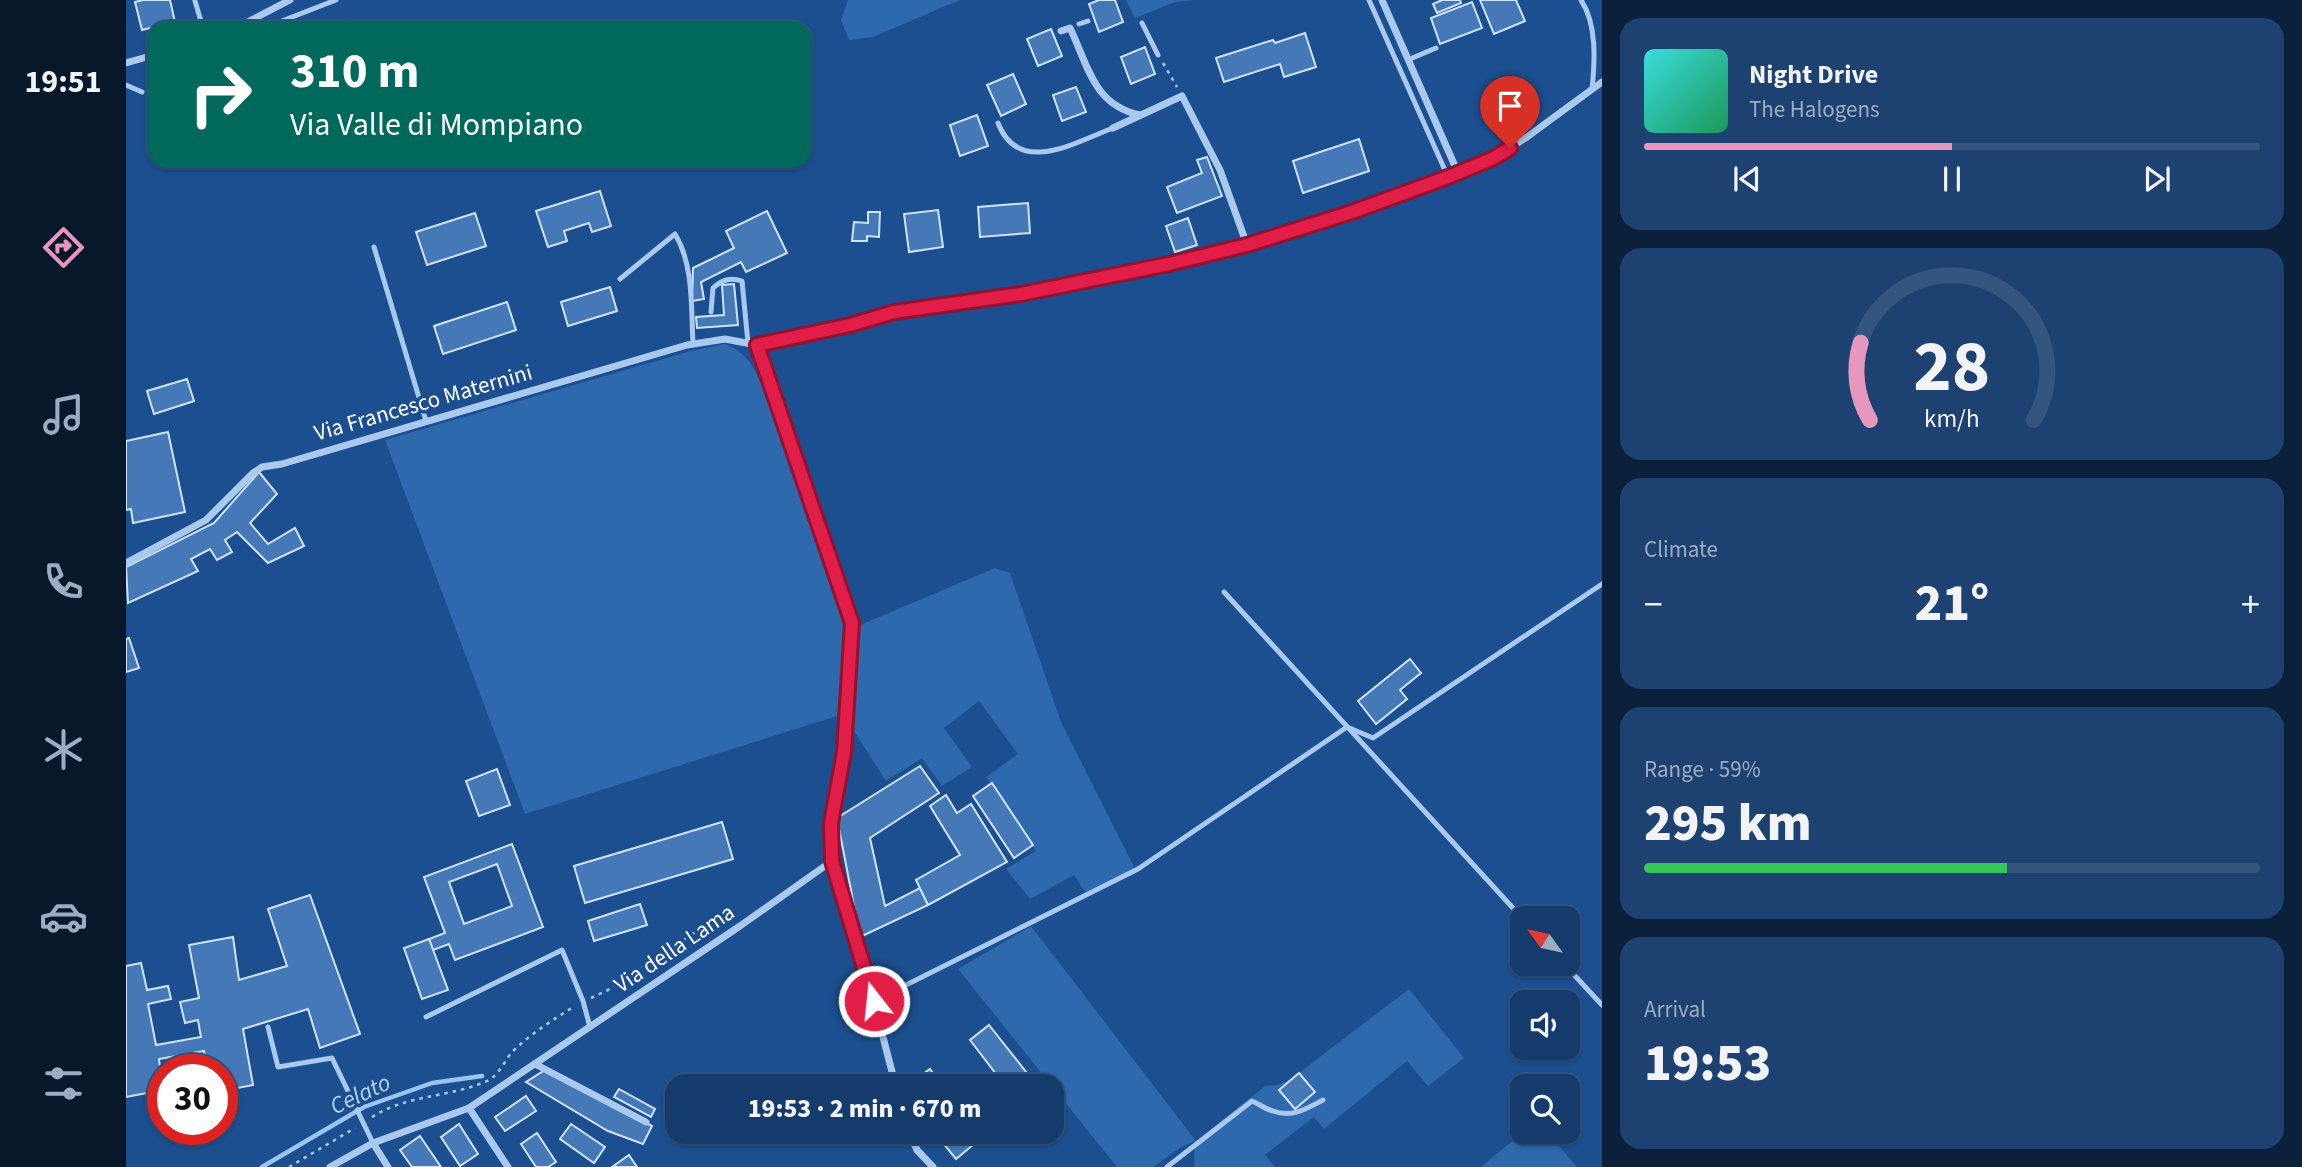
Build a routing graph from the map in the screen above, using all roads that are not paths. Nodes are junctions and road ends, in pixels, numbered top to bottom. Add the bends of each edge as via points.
1 (289, 0) edge
2 (336, 0) edge
3 (1369, 0) edge
4 (1382, 0) edge
5 (1581, 0) edge
6 (195, 1) edge
7 (201, 21) edge
8 (252, 21) edge
9 (282, 21) edge
10 (1088, 21) dead end
11 (1142, 23) dead end
12 (1079, 24) joint
13 (1070, 28) junction
14 (1059, 32) dead end
15 (1436, 48) dead end
16 (1158, 55) road end
17 (147, 57) edge
18 (1410, 59) junction
19 (126, 63) edge
20 (1602, 82) edge
21 (126, 85) edge
22 (1592, 89) junction
23 (142, 92) dead end
24 (1140, 115) junction
25 (998, 122) dead end
26 (1113, 128) joint
27 (1458, 173) junction
28 (1448, 177) junction
29 (1247, 245) junction
30 (374, 247) dead end
31 (620, 279) dead end
32 (711, 312) dead end
33 (748, 343) junction
34 (693, 344) junction
35 (757, 345) junction
36 (426, 421) junction
37 (126, 563) edge
38 (1602, 584) edge
39 (1224, 592) dead end
40 (1347, 727) junction
41 (832, 861) junction
42 (1511, 906) edge
43 (1575, 976) edge
44 (874, 1001) junction
45 (1602, 1005) edge
46 (426, 1017) dead end
47 (268, 1027) dead end
48 (590, 1027) junction
49 (535, 1064) junction
50 (893, 1074) edge
51 (1323, 1100) dead end
52 (469, 1108) junction
53 (646, 1122) dead end
54 (373, 1143) junction
55 (914, 1144) edge
56 (330, 1167) edge
57 (388, 1167) edge
58 (508, 1167) edge
59 (933, 1167) edge
60 (1167, 1167) edge

1 - 8 street
2 - 9 lane
3 - 28 lane
4 - 18 street
5 - 22 lane via 1592,37
6 - 7 lane
10 - 12 lane
11 - 16 lane
12 - 13 street
13 - 14 street
13 - 24 street via 1102,93 1111,104
15 - 18 lane
17 - 19 street
18 - 27 street
20 - 22 street
21 - 23 lane
22 - 27 street via 1505,151
24 - 26 street
24 - 29 street via 1182,96 1220,170
25 - 26 lane via 1003,136 1018,148 1041,154
27 - 28 street
28 - 29 street
29 - 35 street via 1021,294 894,312
30 - 36 lane
31 - 34 lane via 675,234 688,273
32 - 33 lane via 713,288 721,280 742,281
33 - 34 street, Via Francesco Maternini via 725,339
33 - 35 street, Via Francesco Maternini
34 - 36 street, Via Francesco Maternini
35 - 41 street via 852,623 844,752 831,823
36 - 37 street, Via Francesco Maternini via 262,467 206,520
38 - 40 lane via 1373,738
39 - 40 lane
40 - 42 lane
40 - 44 lane via 1138,869
41 - 44 street
41 - 48 street, Via della Lama
43 - 45 lane
44 - 50 street
46 - 48 lane via 562,950
47 - 54 lane via 278,1068 332,1058
48 - 49 street, Via della Lama
49 - 52 street, Via della Lama
49 - 53 street
51 - 60 lane via 1288,1114 1252,1101
52 - 54 street, Via della Lama
52 - 58 street
54 - 56 street, Via della Lama
54 - 57 street
55 - 59 street

